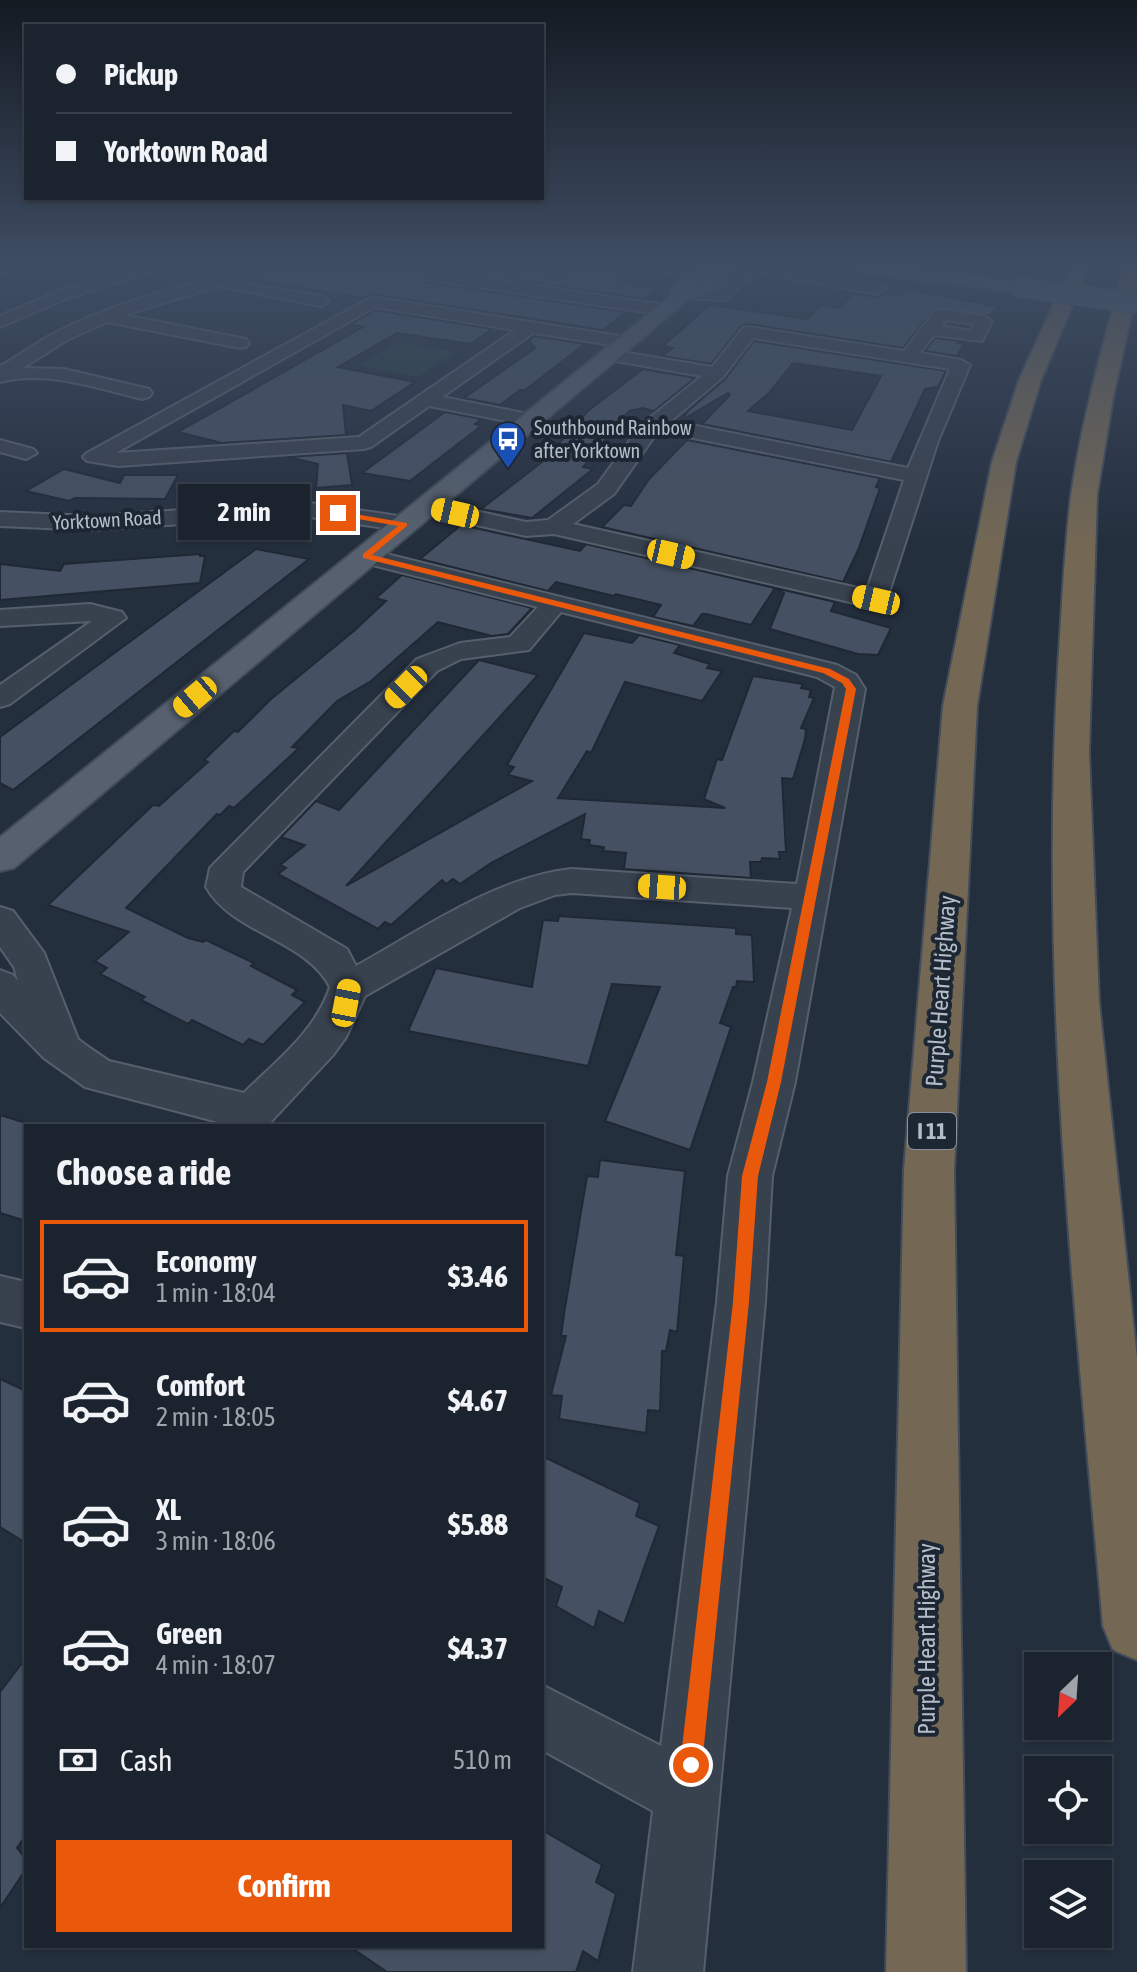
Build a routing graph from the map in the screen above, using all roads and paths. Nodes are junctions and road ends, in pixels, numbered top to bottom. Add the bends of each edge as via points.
1 (19, 360) edge
2 (268, 360) edge
3 (483, 360) edge
4 (604, 360) edge
5 (674, 360) edge
6 (726, 360) edge
7 (928, 360) edge
8 (1034, 360) edge
9 (1109, 360) edge
10 (719, 369) junction
11 (2, 374) edge
12 (142, 393) dead end
13 (433, 395) junction
14 (538, 414) junction
15 (654, 424) junction
16 (0, 446) edge
17 (26, 453) dead end
18 (916, 476) junction
19 (415, 516) junction
20 (0, 519) edge
21 (297, 520) junction
22 (554, 527) junction
23 (0, 541) edge
24 (372, 551) junction
25 (554, 604) junction
26 (0, 618) edge
27 (0, 698) edge
28 (0, 858) edge
29 (812, 897) junction
30 (0, 920) edge
31 (0, 985) edge
32 (349, 987) junction
33 (61, 1047) junction
34 (247, 1119) edge
35 (0, 1299) edge
36 (24, 1305) edge
37 (1137, 1626) edge
38 (544, 1717) edge
39 (688, 1795) junction
40 (668, 1972) edge
41 (926, 1972) edge

1 - 11 street
2 - 13 street via 94,457 118,460 364,443
3 - 13 street
4 - 14 main road
5 - 10 street
6 - 10 street
7 - 18 street via 961,365
8 - 41 highway, Purple Heart Highway / I 11 via 1004,462 960,706 929,1170
9 - 37 highway via 1086,480 1070,732 1071,871 1083,1100
10 - 15 street
11 - 12 street via 64,375
13 - 14 street
14 - 19 main road
15 - 18 street
15 - 22 street via 606,489
16 - 17 street
18 - 22 street, Yorktown Road via 876,600
19 - 21 street, Yorktown Road
19 - 22 street, Yorktown Road via 526,529
19 - 24 main road
20 - 21 street, Yorktown Road
21 - 23 street, Yorktown Road via 254,529 68,543
21 - 24 street, Yorktown Road
24 - 25 street, Yorktown Road
24 - 28 main road
25 - 29 street, Yorktown Road via 827,671 846,681 850,698
25 - 32 street via 519,644 448,653 427,665 227,868 223,887 229,896 334,959
26 - 27 street via 90,612 113,618
29 - 32 street via 551,883 508,899
29 - 39 street via 750,1176
30 - 33 street via 31,963
31 - 33 street
32 - 34 street via 339,1016 313,1050
33 - 34 street via 99,1075
35 - 36 street
38 - 39 street
39 - 40 street

